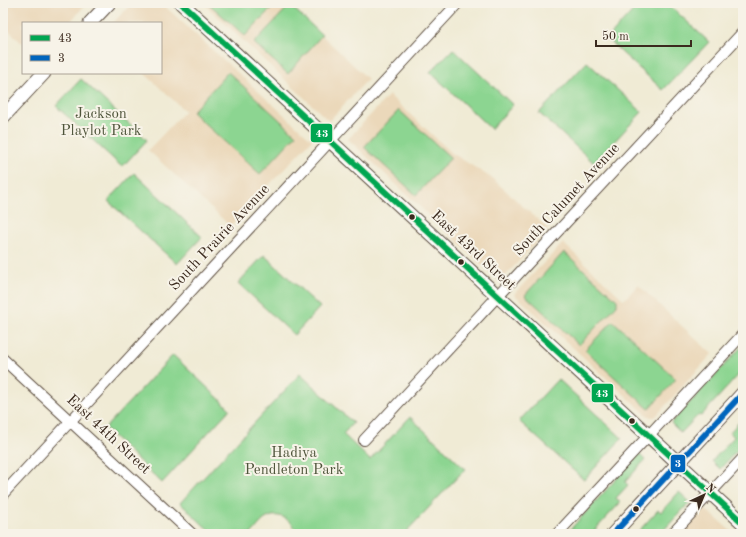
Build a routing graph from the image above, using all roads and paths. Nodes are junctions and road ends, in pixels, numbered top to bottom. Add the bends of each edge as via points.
1 (109, 3) edge
2 (182, 3) edge
3 (458, 3) edge
4 (91, 22) edge
5 (743, 32) edge
6 (43, 74) edge
7 (3, 117) edge
8 (330, 141) junction
9 (498, 296) junction
10 (743, 334) edge
11 (3, 358) edge
12 (743, 393) edge
13 (70, 421) junction
14 (648, 436) junction
15 (364, 440) dead end
16 (743, 458) edge
17 (678, 463) junction
18 (710, 493) junction
19 (3, 494) edge
20 (743, 523) edge
21 (192, 534) edge
22 (557, 534) edge
23 (613, 534) edge
24 (672, 534) edge

1 - 4 street
2 - 8 street, East 43rd Street
3 - 8 street, South Prairie Avenue
5 - 9 street, South Calumet Avenue
6 - 7 street
8 - 9 street, East 43rd Street
8 - 13 street, South Prairie Avenue
9 - 14 street, East 43rd Street
9 - 15 street, South Calumet Avenue
10 - 14 street
11 - 13 street, East 44th Street
12 - 17 street
13 - 19 street, South Prairie Avenue
13 - 21 street, East 44th Street
14 - 17 street, East 43rd Street
14 - 22 street
16 - 18 street
17 - 18 street, East 43rd Street
17 - 23 street
18 - 20 street, East 43rd Street
18 - 24 street

